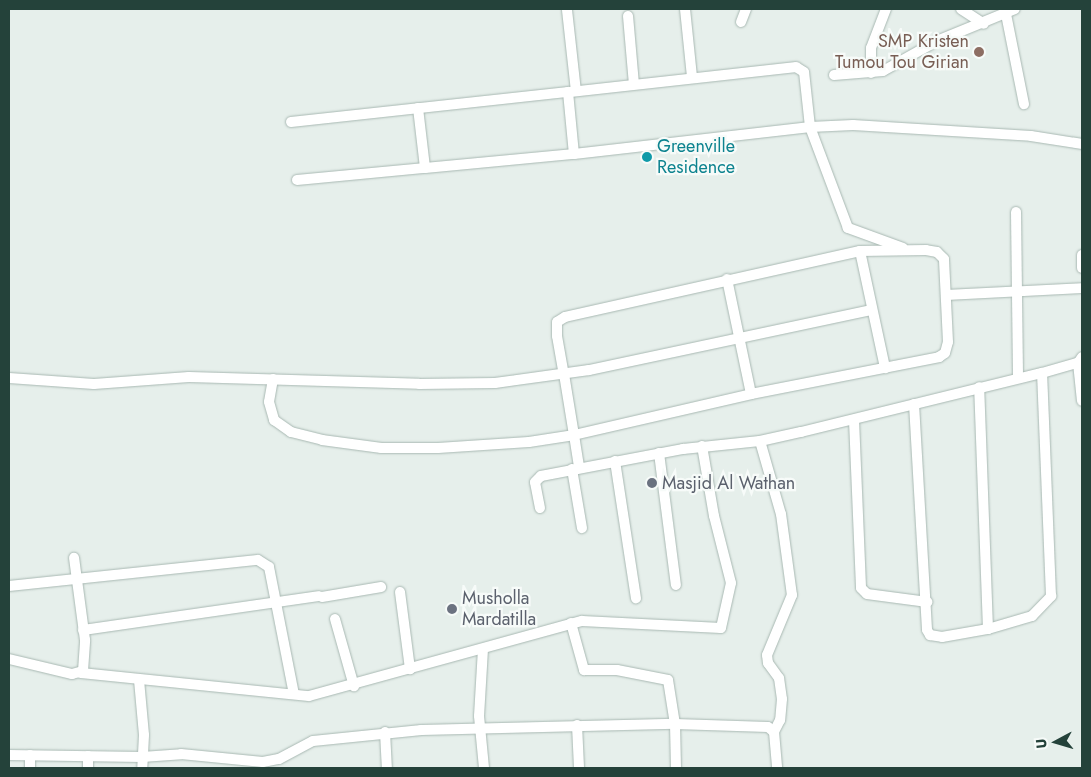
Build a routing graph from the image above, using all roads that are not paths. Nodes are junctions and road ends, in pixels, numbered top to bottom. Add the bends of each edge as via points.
1 (686, 9) edge
2 (746, 9) edge
3 (886, 9) edge
4 (960, 9) edge
5 (568, 10) edge
6 (1011, 11) edge
7 (628, 16) dead end
8 (741, 22) dead end
9 (984, 24) junction
10 (871, 73) junction
11 (834, 75) dead end
12 (692, 77) junction
13 (634, 84) junction
14 (572, 91) junction
15 (1024, 104) dead end
16 (418, 108) junction
17 (291, 122) dead end
18 (810, 127) junction
19 (1082, 144) edge
20 (574, 154) junction
21 (425, 168) junction
22 (297, 180) dead end
23 (1016, 212) dead end
24 (906, 249) junction
25 (860, 251) junction
26 (1082, 255) edge
27 (1082, 268) edge
28 (727, 279) junction
29 (1082, 288) edge
30 (1017, 292) junction
31 (946, 294) junction
32 (872, 310) junction
33 (738, 339) junction
34 (1080, 360) edge
35 (885, 368) junction
36 (1042, 373) junction
37 (564, 374) junction
38 (9, 378) edge
39 (1018, 378) junction
40 (273, 379) junction
41 (979, 387) junction
42 (751, 394) junction
43 (1082, 401) edge
44 (914, 404) junction
45 (854, 420) junction
46 (574, 435) junction
47 (760, 441) junction
48 (702, 446) junction
49 (659, 453) junction
50 (614, 462) junction
51 (576, 469) junction
52 (540, 508) dead end
53 (582, 528) dead end
54 (74, 558) dead end
55 (77, 579) junction
56 (676, 585) dead end
57 (9, 586) edge
58 (381, 587) dead end
59 (400, 592) dead end
60 (636, 598) dead end
61 (274, 602) junction
62 (926, 602) junction
63 (335, 619) dead end
64 (572, 623) junction
65 (988, 629) junction
66 (83, 630) junction
67 (483, 649) junction
68 (9, 660) edge
69 (410, 670) junction
70 (81, 673) junction
71 (139, 680) junction
72 (354, 686) junction
73 (294, 694) junction
74 (675, 724) junction
75 (577, 725) junction
76 (481, 730) junction
77 (385, 732) junction
78 (774, 732) junction
79 (9, 755) edge
80 (30, 755) junction
81 (88, 756) junction
82 (142, 757) junction
83 (251, 765) edge
84 (30, 768) edge
85 (88, 768) edge
86 (142, 768) edge
87 (387, 768) edge
88 (484, 768) edge
89 (579, 768) edge
90 (676, 768) edge
91 (777, 768) edge

1 - 12 street
2 - 8 street
3 - 10 street via 871,48
4 - 9 street
5 - 14 street
6 - 9 street
6 - 15 street
7 - 13 street
9 - 10 street via 937,41 894,65
10 - 11 street
12 - 13 street
12 - 18 street via 796,67 804,72
13 - 14 street
14 - 16 street
14 - 20 street
16 - 17 street
16 - 21 street
18 - 19 street via 853,126 1022,136
18 - 20 street
18 - 24 street via 848,228
20 - 21 street
21 - 22 street
23 - 30 street
24 - 25 street
24 - 31 street via 934,251 941,255
25 - 28 street
25 - 32 street
26 - 27 street
28 - 33 street
28 - 37 street via 565,317 557,322 556,330
29 - 30 street
30 - 31 street
30 - 39 street
31 - 35 street via 948,342 944,353 939,357
32 - 33 street
32 - 35 street
33 - 37 street
33 - 42 street
34 - 36 street
34 - 43 street
35 - 42 street
36 - 39 street
36 - 65 street via 1050,596 1032,616
37 - 40 street via 466,384
37 - 46 street
38 - 40 street via 94,384 189,377
39 - 41 street
40 - 46 street via 269,402 274,420 291,432 322,440 381,448 438,448 529,442
41 - 44 street
41 - 65 street
42 - 46 street
44 - 45 street
44 - 62 street
45 - 47 street
45 - 62 street via 861,588 867,594
46 - 51 street
47 - 48 street
47 - 78 street via 781,514 792,595 767,656 781,685 782,711
48 - 49 street
48 - 64 street via 714,516 731,583 721,628 608,620
49 - 50 street
49 - 56 street
50 - 51 street
50 - 60 street
51 - 52 street via 537,478 535,486
51 - 53 street
54 - 55 street
55 - 57 street
55 - 61 street via 258,560 269,568
55 - 66 street
58 - 61 street
59 - 69 street
61 - 66 street
61 - 73 street
62 - 65 street via 930,635 942,637
63 - 72 street
64 - 67 street
64 - 74 street via 584,670 617,670 668,680
66 - 70 street via 85,665
67 - 69 street
67 - 76 street via 479,703
68 - 70 street via 72,674
69 - 72 street
70 - 71 street
71 - 73 street
71 - 82 street
72 - 73 street via 316,695
74 - 75 street
74 - 78 street via 768,727
74 - 90 street
75 - 76 street
75 - 89 street
76 - 77 street
76 - 88 street
77 - 83 street via 313,741 279,759
77 - 87 street
78 - 91 street
79 - 80 street
80 - 81 street
80 - 84 street
81 - 82 street
81 - 85 street
82 - 83 street via 181,754
82 - 86 street

